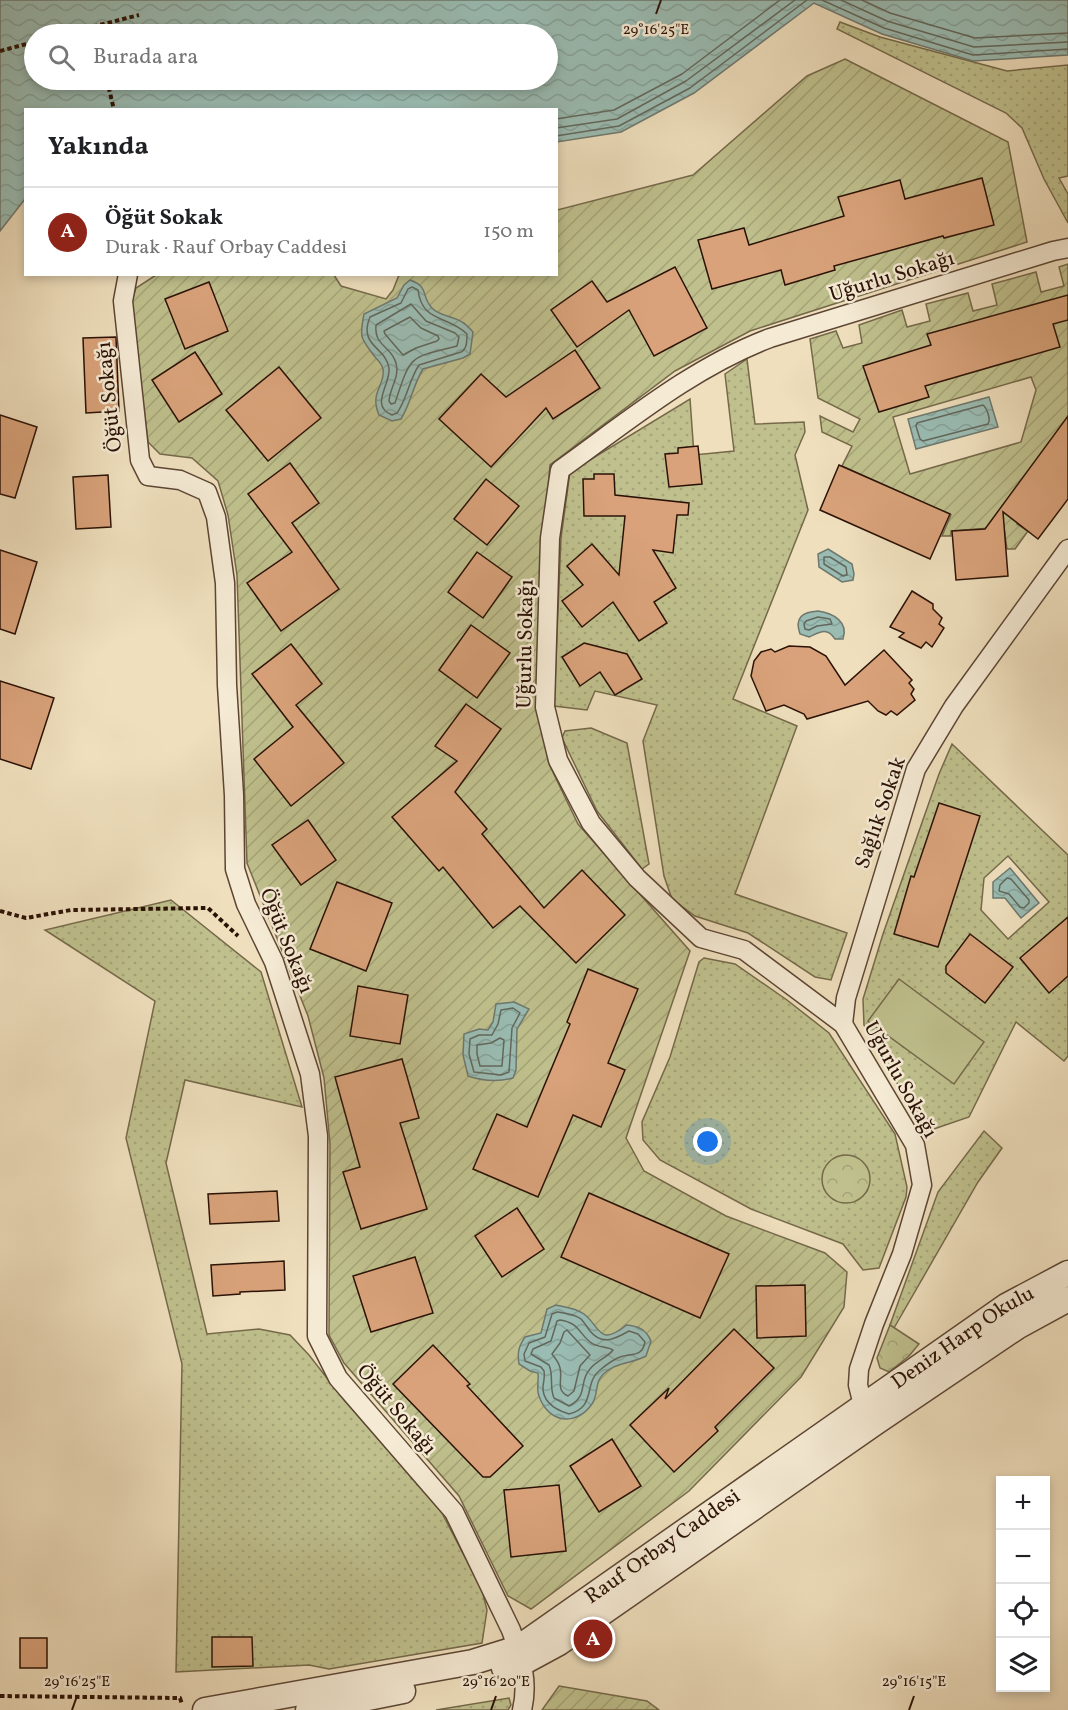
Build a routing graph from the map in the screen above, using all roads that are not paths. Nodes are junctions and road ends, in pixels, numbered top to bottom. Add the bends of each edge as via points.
1 (1068, 248) edge
2 (128, 276) edge
3 (1068, 549) edge
4 (843, 1024) junction
5 (1068, 1274) edge
6 (1068, 1299) edge
7 (869, 1414) junction
8 (520, 1655) junction
9 (205, 1710) edge
10 (309, 1710) edge
11 (522, 1710) edge

1 - 4 street, Uğurlu Sokağı via 744,348 676,387 560,470 550,538 545,707 558,760 591,823 661,902 700,938 744,950
2 - 8 street, Öğüt Sokağı via 123,301 140,460 148,476 180,480 207,492 216,517 225,583 235,869 246,904 274,962 303,1051 318,1136 317,1336 338,1378 454,1512
3 - 4 street, Sağlık Sokak via 954,706 916,769 846,998
4 - 7 street, Uğurlu Sokağı via 915,1145 922,1185 902,1254 859,1369 858,1385
5 - 7 street, Deniz Harp Okulu via 1006,1306
6 - 7 street, Deniz Harp Okulu
7 - 8 street, Rauf Orbay Caddesi
8 - 9 street, Rauf Orbay Caddesi
8 - 10 street, Rauf Orbay Caddesi via 478,1676
8 - 11 street via 526,1693

